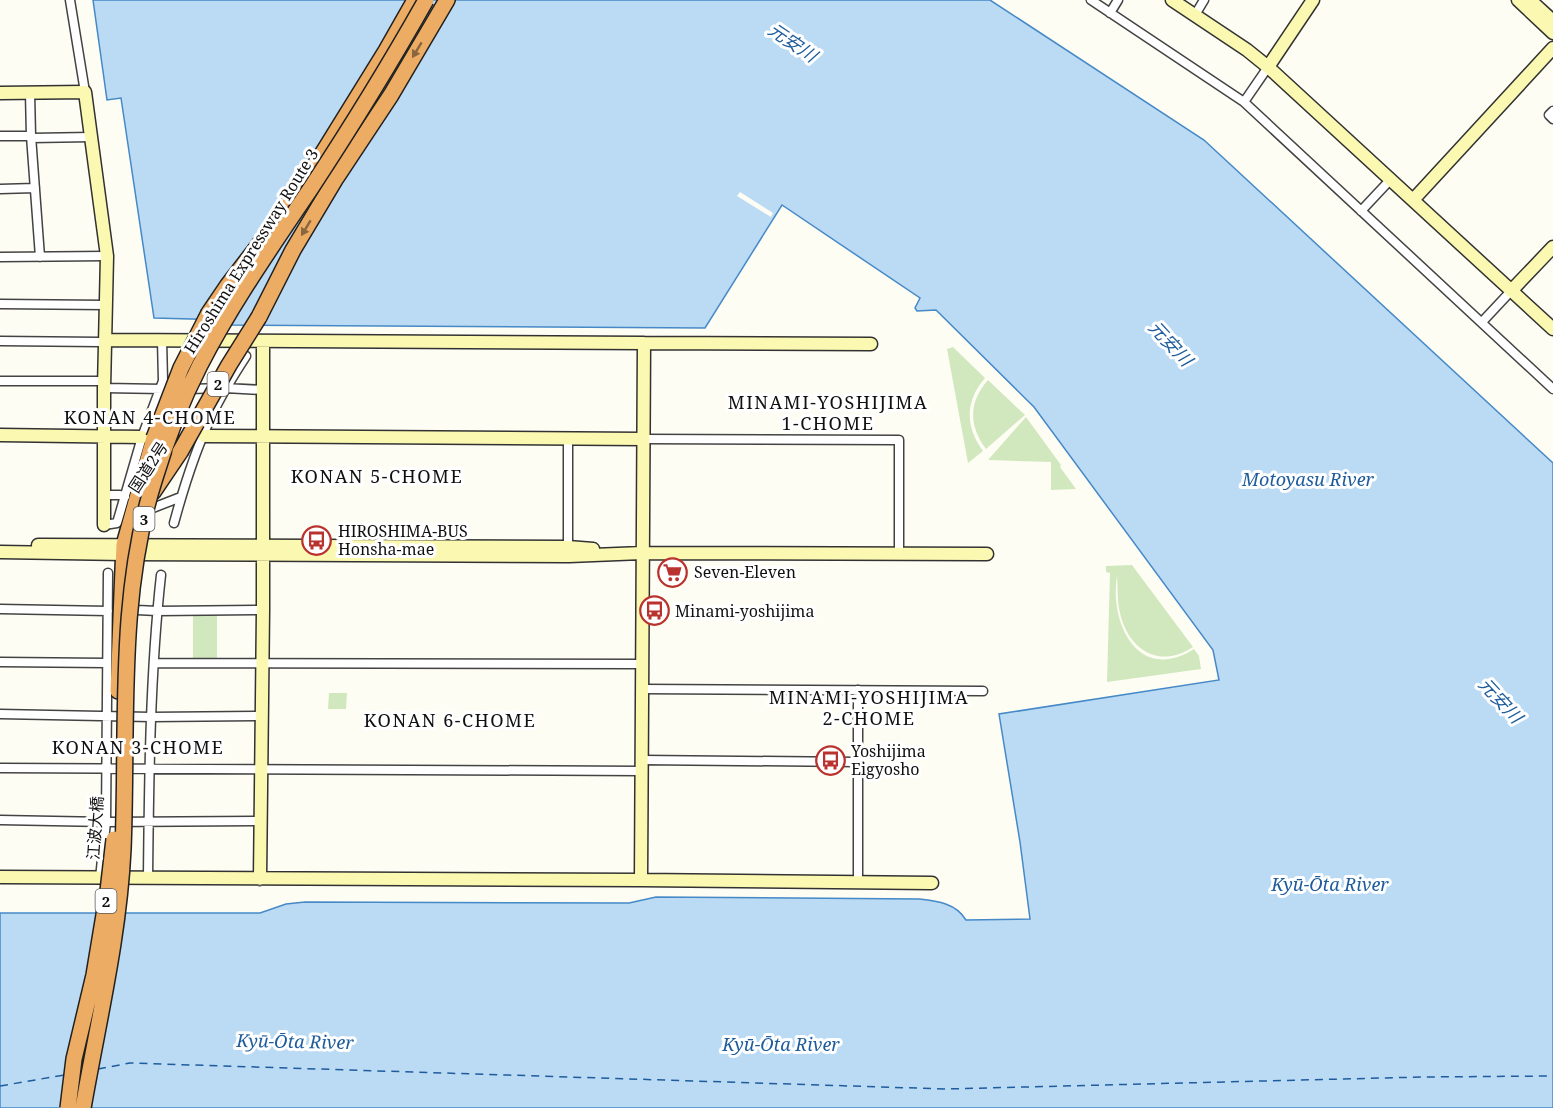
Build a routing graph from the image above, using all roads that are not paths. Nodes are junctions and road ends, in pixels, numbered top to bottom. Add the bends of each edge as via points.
1 (70, 0) edge
2 (415, 0) edge
3 (426, 0) edge
4 (447, 0) edge
5 (1091, 0) edge
6 (1118, 0) edge
7 (1172, 0) edge
8 (1204, 0) edge
9 (1313, 0) edge
10 (1518, 0) edge
11 (1530, 0) edge
12 (1110, 13) junction
13 (1195, 15) junction
14 (1552, 24) edge
15 (1553, 48) edge
16 (1268, 67) junction
17 (84, 92) junction
18 (0, 93) edge
19 (30, 93) junction
20 (1244, 102) junction
21 (1553, 111) edge
22 (1553, 119) edge
23 (0, 136) edge
24 (31, 137) junction
25 (92, 138) junction
26 (1390, 179) junction
27 (35, 188) junction
28 (0, 189) edge
29 (1413, 200) junction
30 (1361, 212) junction
31 (1553, 247) edge
32 (0, 256) edge
33 (107, 256) junction
34 (40, 257) junction
35 (1511, 291) junction
36 (0, 304) edge
37 (106, 305) junction
38 (1482, 322) junction
39 (1553, 329) edge
40 (105, 340) junction
41 (162, 340) junction
42 (0, 341) edge
43 (263, 341) junction
44 (644, 343) junction
45 (871, 344) dead end
46 (246, 356) dead end
47 (0, 381) edge
48 (104, 385) junction
49 (225, 388) junction
50 (160, 389) junction
51 (1553, 389) edge
52 (262, 390) junction
53 (0, 435) edge
54 (262, 435) junction
55 (104, 436) junction
56 (204, 436) junction
57 (148, 437) junction
58 (568, 438) junction
59 (643, 439) junction
60 (104, 495) junction
61 (181, 497) junction
62 (124, 501) junction
63 (135, 516) junction
64 (174, 523) dead end
65 (104, 525) joint
66 (0, 544) edge
67 (568, 547) junction
68 (124, 550) junction
69 (262, 550) junction
70 (0, 552) edge
71 (642, 553) junction
72 (899, 554) junction
73 (987, 554) dead end
74 (108, 573) dead end
75 (161, 575) dead end
76 (121, 598) junction
77 (0, 609) edge
78 (157, 610) junction
79 (263, 610) junction
80 (108, 611) junction
81 (0, 662) edge
82 (107, 663) junction
83 (154, 663) junction
84 (262, 663) junction
85 (642, 664) junction
86 (642, 689) junction
87 (858, 690) junction
88 (118, 691) joint
89 (983, 691) dead end
90 (0, 714) edge
91 (107, 716) junction
92 (262, 716) junction
93 (151, 717) junction
94 (857, 762) junction
95 (642, 765) junction
96 (0, 768) edge
97 (106, 768) junction
98 (151, 768) junction
99 (261, 768) junction
100 (0, 819) edge
101 (149, 821) junction
102 (261, 821) junction
103 (106, 822) junction
104 (0, 877) edge
105 (100, 878) junction
106 (148, 878) junction
107 (260, 879) junction
108 (641, 880) junction
109 (858, 882) junction
110 (932, 883) dead end
111 (68, 1108) edge
112 (83, 1108) edge

1 - 17 street
2 - 57 highway, 国道2号 / 2, bridge via 321,156 209,313
3 - 112 highway, Hiroshima Expressway Route 3 / 3, bridge via 219,331 182,404 152,485 131,595 118,901
4 -> 63 highway, 国道2号 / 2, bridge via 293,250 259,318 180,452
5 - 12 street
6 - 12 street
7 - 13 street
8 - 13 street
9 - 16 street
10 - 14 street
11 - 14 street
12 - 20 street
13 - 16 street
15 - 29 street
16 - 20 street
16 - 26 street
17 - 19 street
17 - 25 street
18 - 19 street
19 - 24 street
20 - 30 street
21 - 22 street via 1549,115
23 - 24 street
24 - 25 street
24 - 27 street
25 - 33 street
26 - 29 street
26 - 30 street
27 - 28 street
27 - 34 street
29 - 35 street
30 - 38 street
31 - 35 street
32 - 34 street
33 - 34 street
33 - 37 street
35 - 38 street
35 - 39 street
36 - 37 street
37 - 40 street
38 - 51 street
40 - 41 street
40 - 42 street
40 - 48 street
41 - 43 street
41 - 50 street
43 - 44 street
43 - 52 street
44 - 45 street
44 - 59 street
46 - 49 street
47 - 48 street
48 - 50 street
48 - 55 street
49 - 50 street
49 - 52 street
49 - 56 street
50 - 57 street
52 - 54 street
53 - 55 street
54 - 56 street
54 - 58 street
54 - 69 street
55 - 57 street
55 - 60 street
56 - 61 street
57 - 62 street
57 - 63 highway, 国道2号 / 2
58 - 59 street
58 - 67 street
59 - 71 street
59 - 72 street via 899,440
60 - 62 street via 120,495
60 - 65 street
61 - 63 street
61 - 64 street
62 - 63 street
62 - 65 street via 117,523
63 - 68 highway, 国道2号 / 2
66 - 68 street
67 - 69 street
67 - 71 street
68 - 69 street
68 - 70 street
68 - 76 highway, 国道2号 / 2
69 - 71 street via 569,556
69 - 79 street
71 - 72 street
71 - 85 street
72 - 73 street
74 - 80 street
75 - 78 street
76 - 78 street via 126,606 137,610
76 - 80 street
76 - 88 highway, 国道2号 / 2
77 - 80 street
78 - 79 street
78 - 83 street
79 - 84 street
80 - 82 street
81 - 82 street
82 - 91 street
83 - 84 street
83 - 93 street
84 - 85 street
84 - 92 street
85 - 86 street
86 - 87 street
86 - 95 street
87 - 89 street
87 - 94 street
88 - 111 highway, 江波大橋 / 2, bridge via 115,830 109,881
90 - 91 street
91 - 93 street
91 - 97 street
92 - 93 street
92 - 99 street
93 - 98 street
94 - 95 street
94 - 109 street
95 - 99 street
95 - 108 street
96 - 97 street
97 - 98 street
97 - 103 street
98 - 99 street
98 - 101 street
99 - 102 street
100 - 103 street
101 - 102 street
101 - 103 street
101 - 106 street
102 - 107 street
103 - 105 street
104 - 105 street
105 - 106 street
106 - 107 street
107 - 108 street
108 - 109 street
109 - 110 street

